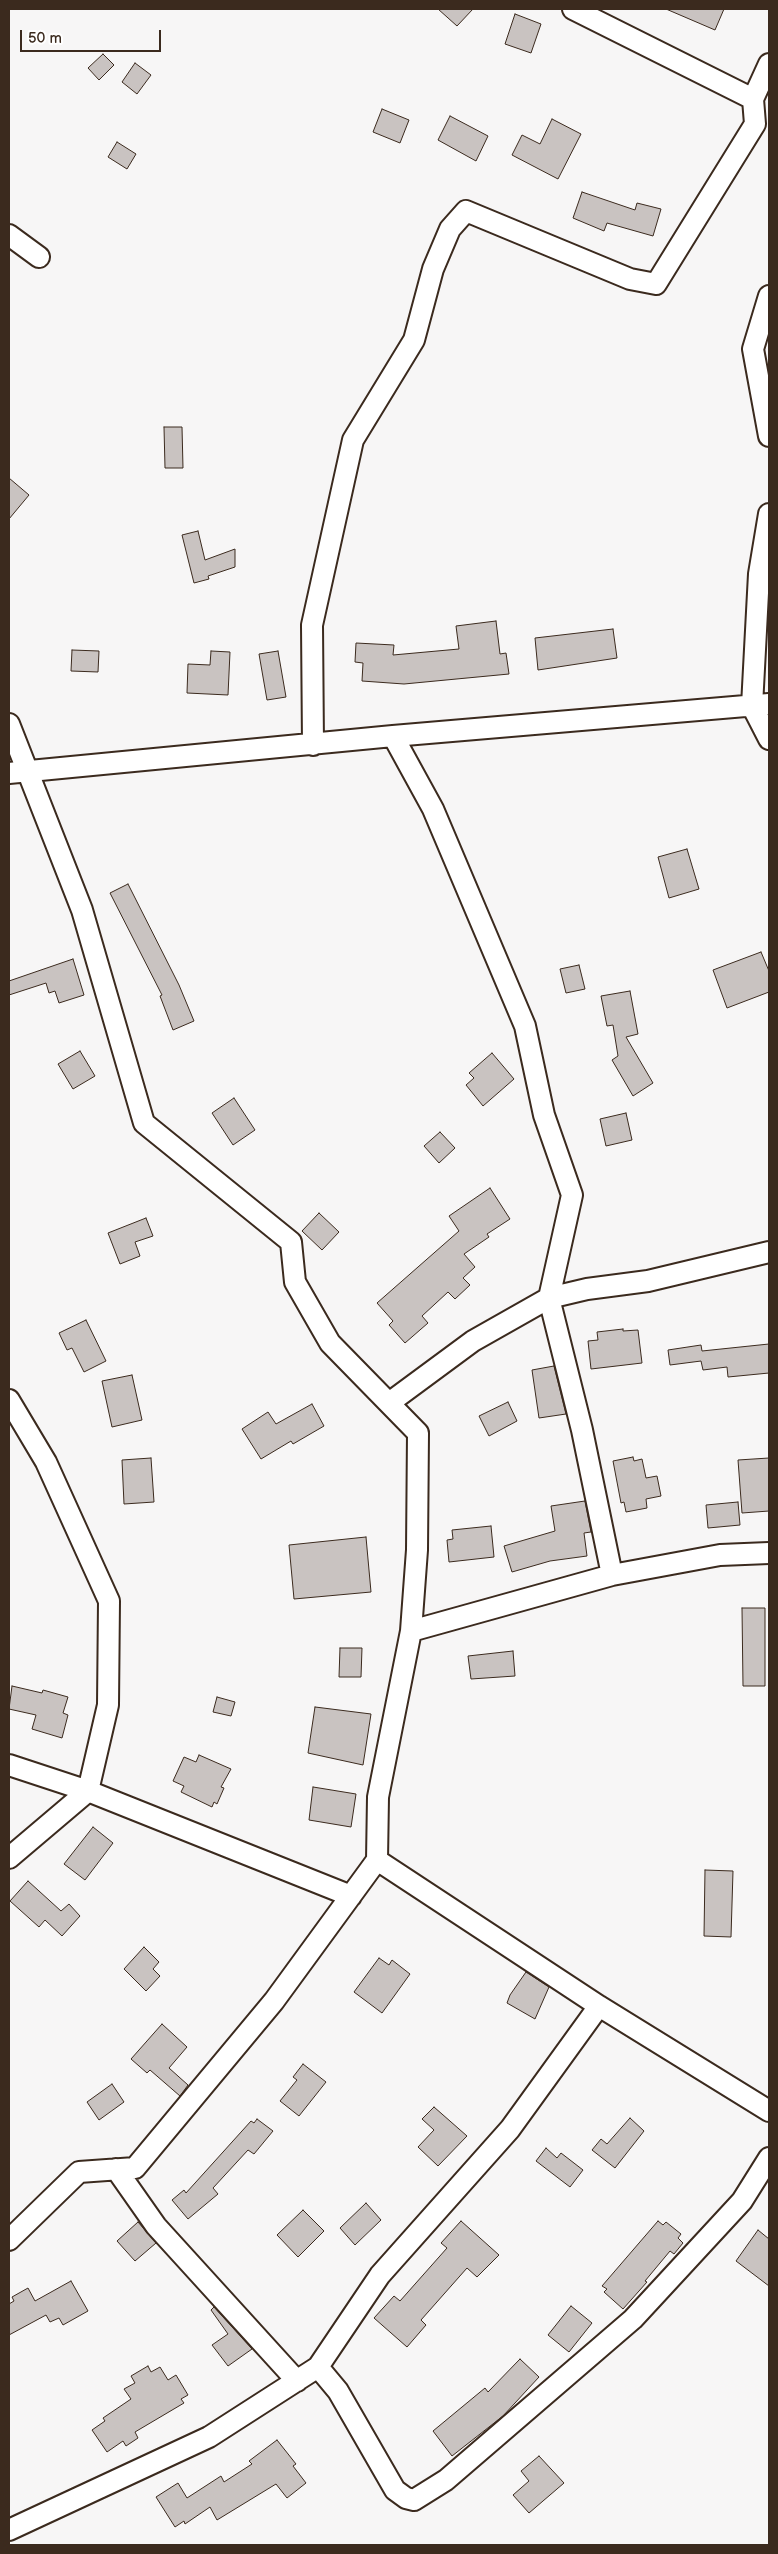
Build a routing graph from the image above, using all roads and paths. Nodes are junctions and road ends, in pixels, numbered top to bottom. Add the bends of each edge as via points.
1 (573, 9) edge
2 (769, 64) edge
3 (753, 99) junction
4 (9, 235) edge
5 (39, 257) dead end
6 (769, 296) edge
7 (769, 436) edge
8 (769, 514) edge
9 (761, 705) edge
10 (9, 724) edge
11 (393, 736) junction
12 (769, 738) edge
13 (312, 745) junction
14 (17, 772) edge
15 (769, 1252) edge
16 (549, 1298) junction
17 (9, 1400) edge
18 (389, 1403) junction
19 (769, 1553) edge
20 (612, 1575) junction
21 (411, 1631) junction
22 (9, 1765) edge
23 (88, 1791) junction
24 (9, 1858) edge
25 (377, 1860) junction
26 (351, 1896) junction
27 (598, 2006) junction
28 (769, 2111) edge
29 (769, 2158) edge
30 (116, 2169) junction
31 (9, 2240) edge
32 (318, 2367) junction
33 (297, 2381) junction
34 (9, 2530) edge

1 - 3 street
2 - 3 street
3 - 13 street via 756,124 656,284 630,279 466,211 450,229 433,269 414,340 353,440 312,625
4 - 5 street
6 - 7 street via 753,349
8 - 9 street via 759,574
9 - 11 street
9 - 12 street
10 - 14 street
11 - 13 street
11 - 16 street via 433,809 525,1026 544,1115 572,1195
13 - 14 street
14 - 18 street via 82,910 144,1123 291,1242 295,1282 330,1343
15 - 16 street via 648,1281
16 - 18 street via 474,1341
16 - 20 street via 582,1430
17 - 23 street via 46,1462 109,1601 108,1705
18 - 21 street via 418,1432 417,1550
19 - 20 street via 720,1555
20 - 21 street
21 - 25 street via 378,1797
22 - 23 street
23 - 24 street
23 - 26 street
25 - 26 street
25 - 27 street
26 - 30 street via 274,2001 135,2168
27 - 28 street
27 - 32 street via 510,2129 380,2275
29 - 32 street via 742,2201 633,2319 446,2480 414,2500 394,2490 338,2391
30 - 31 street via 79,2172
30 - 33 street via 156,2226
32 - 33 street
33 - 34 street via 209,2437

